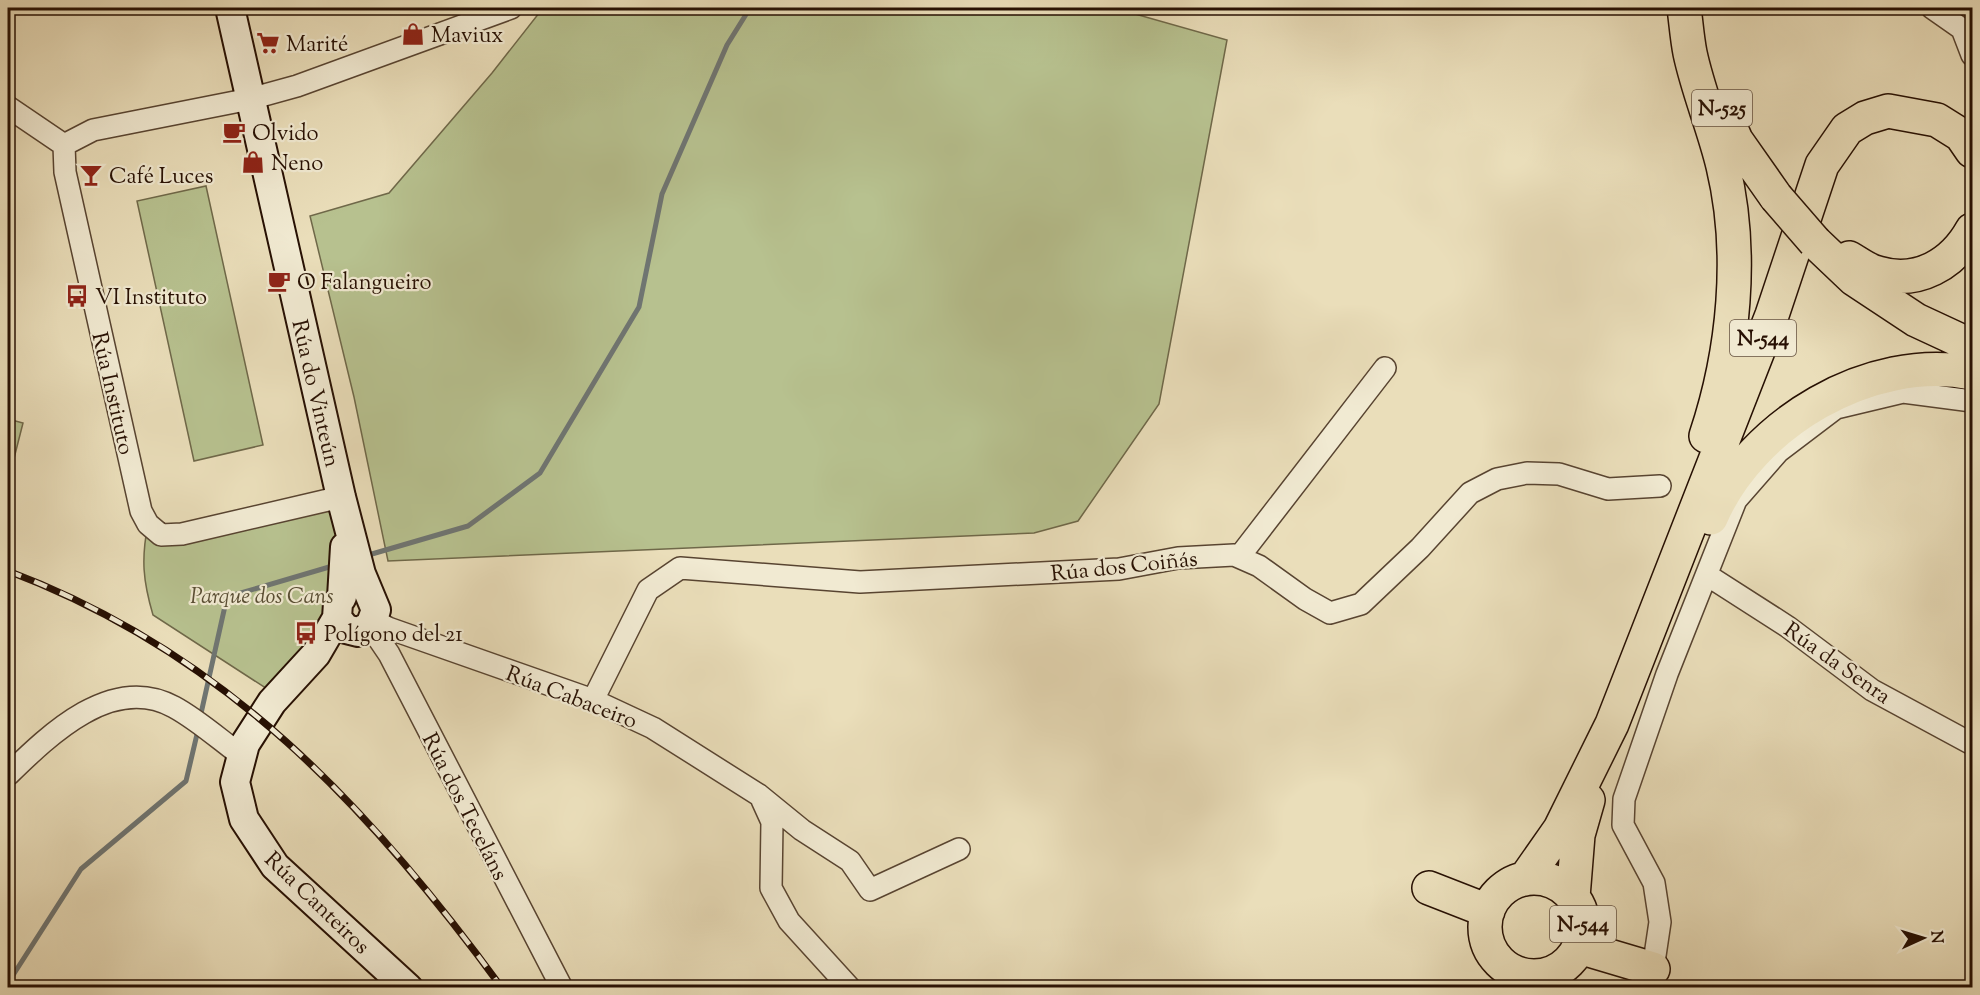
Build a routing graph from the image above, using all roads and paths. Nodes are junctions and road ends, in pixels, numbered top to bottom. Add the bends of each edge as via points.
1 (230, 8) edge
2 (512, 8) edge
3 (1684, 8) edge
4 (1693, 8) edge
5 (1932, 8) edge
6 (1967, 29) edge
7 (1972, 55) edge
8 (250, 99) junction
9 (8, 108) edge
10 (64, 146) junction
11 (1972, 151) edge
12 (1972, 230) edge
13 (1815, 242) junction
14 (1972, 346) edge
15 (1385, 368) dead end
16 (1972, 374) edge
17 (1972, 401) edge
18 (1660, 486) dead end
19 (341, 497) junction
20 (1239, 557) junction
21 (1707, 575) junction
22 (357, 615) junction
23 (1628, 683) junction
24 (593, 700) junction
25 (1612, 724) junction
26 (1972, 744) edge
27 (242, 756) junction
28 (8, 775) edge
29 (759, 795) junction
30 (959, 849) dead end
31 (1525, 879) junction
32 (1429, 888) dead end
33 (1573, 897) junction
34 (1488, 911) junction
35 (1579, 947) junction
36 (1496, 972) edge
37 (1648, 978) edge
38 (1531, 982) edge
39 (408, 987) edge
40 (562, 987) edge
41 (850, 987) edge

1 - 8 street, Rúa do Vinteún
2 - 8 street via 297,86
3 - 23 highway, N-544 via 1690,53 1724,168 1733,232 1733,289 1725,356 1710,425 1654,580
4 - 13 highway, N-525, bridge via 1713,87 1736,140 1776,197
5 - 6 street
6 - 7 street
8 - 10 street via 93,130
8 - 19 street, Rúa do Vinteún
9 - 10 street
10 - 19 street, Rúa Instituto via 65,172 101,339 141,511 148,524 161,535 182,534
11 - 23 highway, N-544 via 1961,135 1937,120 1888,111 1847,129 1822,165 1776,304
12 - 13 highway via 1962,249 1945,264 1923,274 1902,277 1877,273
13 - 14 highway, N-525 via 1854,279 1907,314
15 - 20 street
16 - 23 highway, N-544 via 1919,372 1881,379 1834,393 1786,423 1747,459 1718,501 1680,591
17 - 21 street via 1903,392 1836,408 1778,452 1736,500
18 - 20 street, Rúa dos Coiñás via 1608,489 1559,474 1527,473 1497,479 1470,493 1361,604 1330,613
19 - 22 street, Rúa do Vinteún
20 - 24 street, Rúa dos Coiñás via 1178,558 1119,569 860,582 680,568 648,590
21 - 26 street, Rúa da Senra via 1788,627 1872,690
21 - 37 street via 1667,674 1624,799 1623,825 1654,883 1660,922
22 - 24 street, Rúa Cabaceiro
22 - 27 street, Rúa Canteiros via 272,702 245,744
22 - 40 street, Rúa dos Teceláns via 389,654
23 - 25 highway, N-544
24 - 29 street, Rúa Cabaceiro via 653,728
25 - 31 highway, N-544 via 1560,829
25 - 33 highway, N-544 via 1578,835
27 - 28 street via 173,706 138,696 102,703 49,734
27 - 39 street, Rúa Canteiros via 235,782 244,819 275,866
29 - 30 street, Rúa Cabaceiro via 802,830 850,861 870,890
29 - 41 street via 772,822 771,888 789,921
31 - 33 highway, N-544 via 1551,881
31 - 34 highway, N-544 via 1499,893
32 - 34 highway
33 - 35 highway, N-544 via 1584,928
34 - 36 highway, N-544 via 1486,931
35 - 37 highway
35 - 38 highway, N-544 via 1562,968
36 - 38 highway, N-544 via 1514,972

